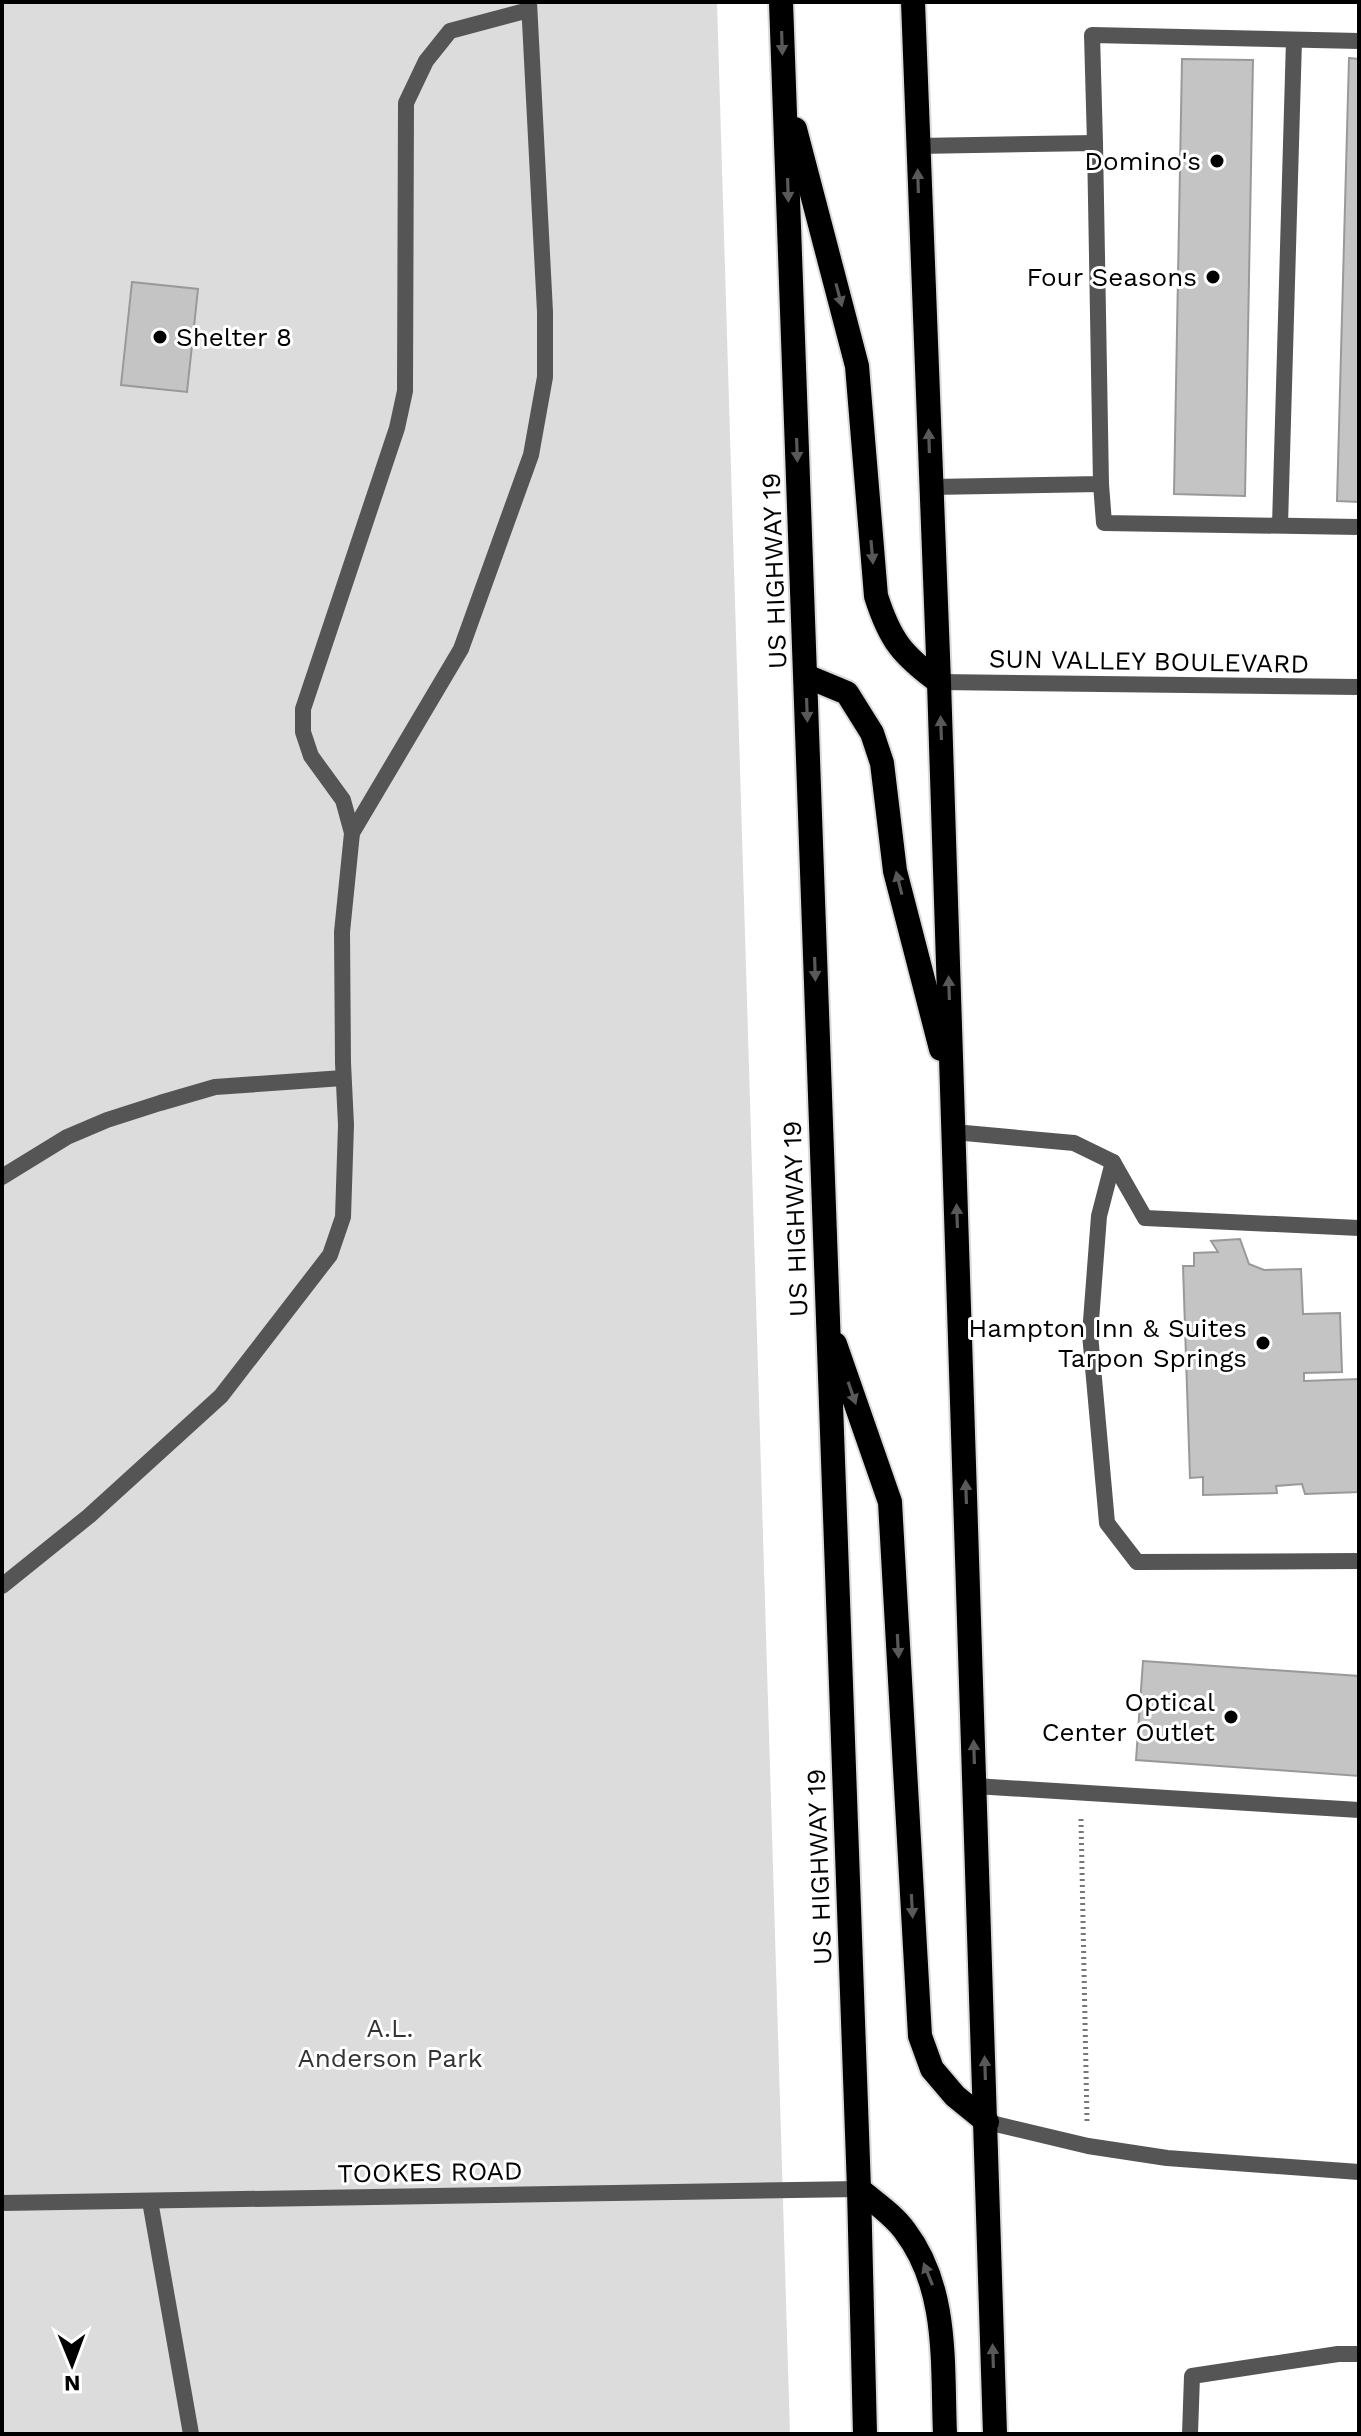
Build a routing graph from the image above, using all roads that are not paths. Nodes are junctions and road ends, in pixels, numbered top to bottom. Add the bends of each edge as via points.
1 (781, 2) edge
2 (913, 2) edge
3 (529, 6) edge
4 (1294, 40) junction
5 (1359, 41) edge
6 (784, 84) junction
7 (1095, 143) junction
8 (917, 146) junction
9 (1101, 484) junction
10 (931, 487) junction
11 (1280, 525) junction
12 (1359, 527) edge
13 (806, 676) junction
14 (939, 682) junction
15 (1359, 687) edge
16 (352, 833) junction
17 (343, 1078) junction
18 (952, 1094) junction
19 (954, 1132) junction
20 (1113, 1162) junction
21 (2, 1177) edge
22 (1359, 1228) edge
23 (827, 1319) junction
24 (1359, 1561) edge
25 (2, 1586) edge
26 (975, 1786) junction
27 (1359, 1810) edge
28 (987, 2122) junction
29 (1359, 2172) edge
30 (859, 2189) junction
31 (150, 2201) junction
32 (2, 2203) edge
33 (1359, 2354) edge
34 (191, 2434) edge
35 (865, 2434) edge
36 (945, 2434) edge
37 (995, 2434) edge
38 (1190, 2434) edge

1 -> 6 highway, US HIGHWAY 19
2 - 8 highway
3 - 16 street via 545,364 531,455 461,649
3 - 16 street via 450,31 426,61 406,103 405,391 303,709 311,756 343,800
4 - 5 street
4 - 7 street via 1092,35
4 - 11 street
6 -> 13 highway, US HIGHWAY 19
6 -> 14 highway via 857,366 876,596 887,629 910,661
7 - 8 street
7 - 9 street
10 -> 8 highway
9 - 10 street
9 - 11 street via 1104,523
10 - 14 highway
11 - 12 street
18 -> 13 highway via 895,871 882,763 872,733 847,693
13 -> 23 highway, US HIGHWAY 19
14 - 15 street, SUN VALLEY BOULEVARD
18 -> 14 highway
16 - 17 street via 342,932
17 - 21 street via 215,1087 107,1120 67,1137
17 - 25 street via 343,1217 330,1255 221,1396 89,1516
18 - 19 highway
19 - 20 street via 1074,1143
26 -> 19 highway
20 - 22 street via 1145,1218
20 - 24 street via 1099,1216 1090,1334 1107,1523 1137,1562
23 -> 28 highway via 890,1502 920,2036 932,2069
23 - 30 highway, US HIGHWAY 19
26 - 27 street
28 -> 26 highway
28 - 29 street via 1167,2158
37 -> 28 highway
30 - 31 street, TOOKES ROAD
30 - 35 highway, US HIGHWAY 19
36 -> 30 highway via 940,2310 929,2272 905,2229
31 - 32 street, TOOKES ROAD
31 - 34 street
33 - 38 street via 1192,2376

